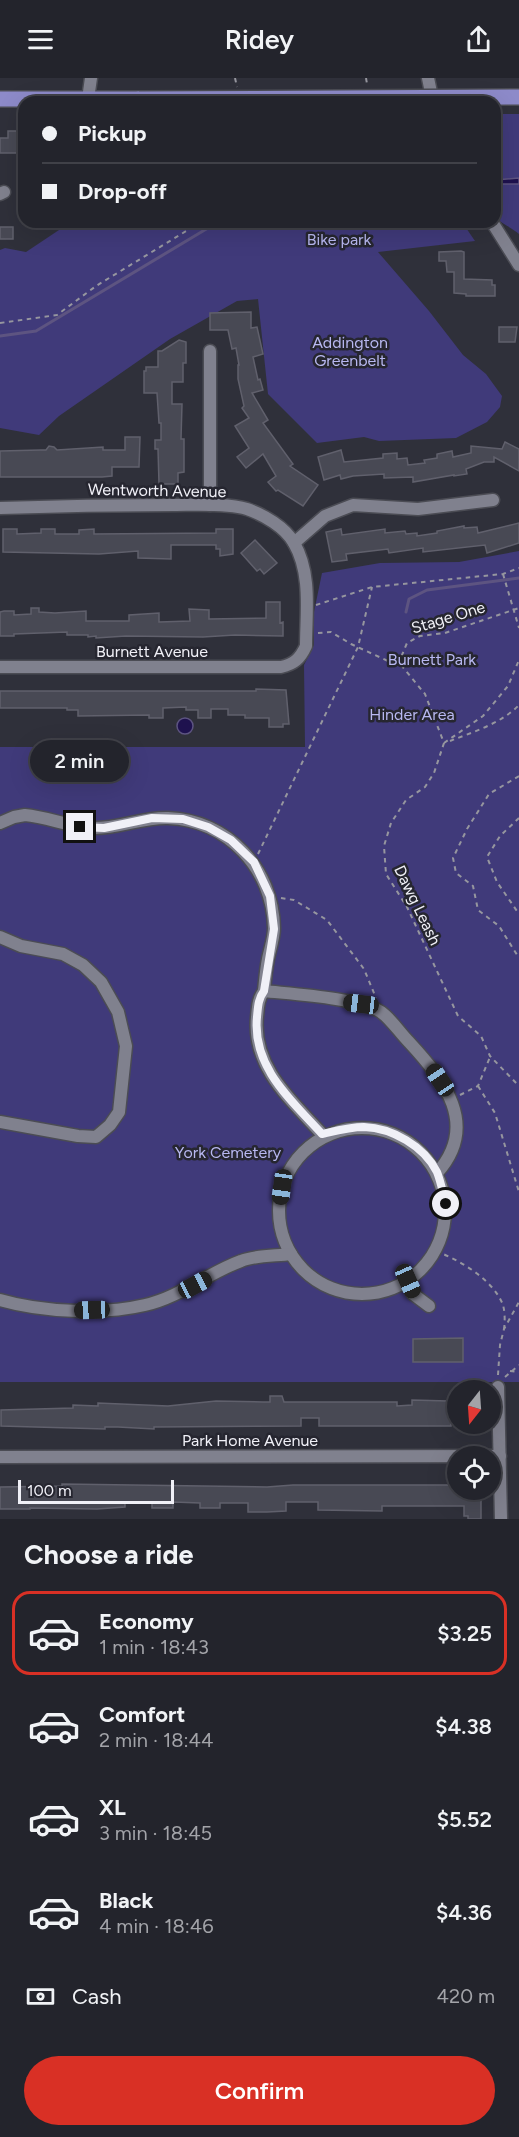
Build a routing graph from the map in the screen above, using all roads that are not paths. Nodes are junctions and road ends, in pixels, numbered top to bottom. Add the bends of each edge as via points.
1 (92, 78) edge
2 (417, 78) edge
3 (428, 78) edge
4 (89, 96) edge
5 (432, 96) edge
6 (501, 97) edge
7 (519, 97) edge
8 (0, 99) edge
9 (18, 99) edge
10 (496, 228) edge
11 (519, 265) edge
12 (210, 351) dead end
13 (493, 500) dead end
14 (210, 505) junction
15 (0, 508) edge
16 (294, 543) junction
17 (301, 656) joint
18 (0, 667) edge
19 (0, 823) edge
20 (0, 937) edge
21 (264, 991) junction
22 (0, 1122) edge
23 (322, 1134) junction
24 (437, 1173) junction
25 (291, 1254) junction
26 (408, 1281) junction
27 (0, 1300) edge
28 (429, 1306) dead end
29 (0, 1456) edge
30 (447, 1456) edge
31 (501, 1500) edge
32 (501, 1519) edge

1 - 4 street
2 - 3 street
3 - 5 street
6 - 7 main road, bridge
8 - 9 main road
10 - 11 street
12 - 14 street
13 - 16 street via 418,509 353,505 324,516
14 - 15 street, Wentworth Avenue
14 - 16 street, Wentworth Avenue via 246,508 270,520
16 - 17 street, Wentworth Avenue via 306,579 306,646
17 - 18 street, Burnett Avenue via 293,664 281,667
19 - 21 street via 25,815 93,828 152,818 183,819 231,840 254,862 270,896 274,929
20 - 22 street via 21,946 63,954 83,965 101,982 118,1012 126,1046 119,1112 96,1137
21 - 23 street via 259,998 256,1029 269,1073
21 - 24 street via 361,1004 381,1012 427,1062 452,1099 456,1132 446,1163
23 - 24 street via 364,1127 383,1130 418,1148
23 - 25 street via 291,1166 282,1187 278,1210 281,1233
24 - 26 street via 446,1204 444,1228 435,1251
25 - 26 street via 310,1275 334,1290 372,1294
25 - 27 street via 242,1260 146,1305 57,1310
26 - 28 street via 413,1294
29 - 30 street, Park Home Avenue
31 - 32 street

